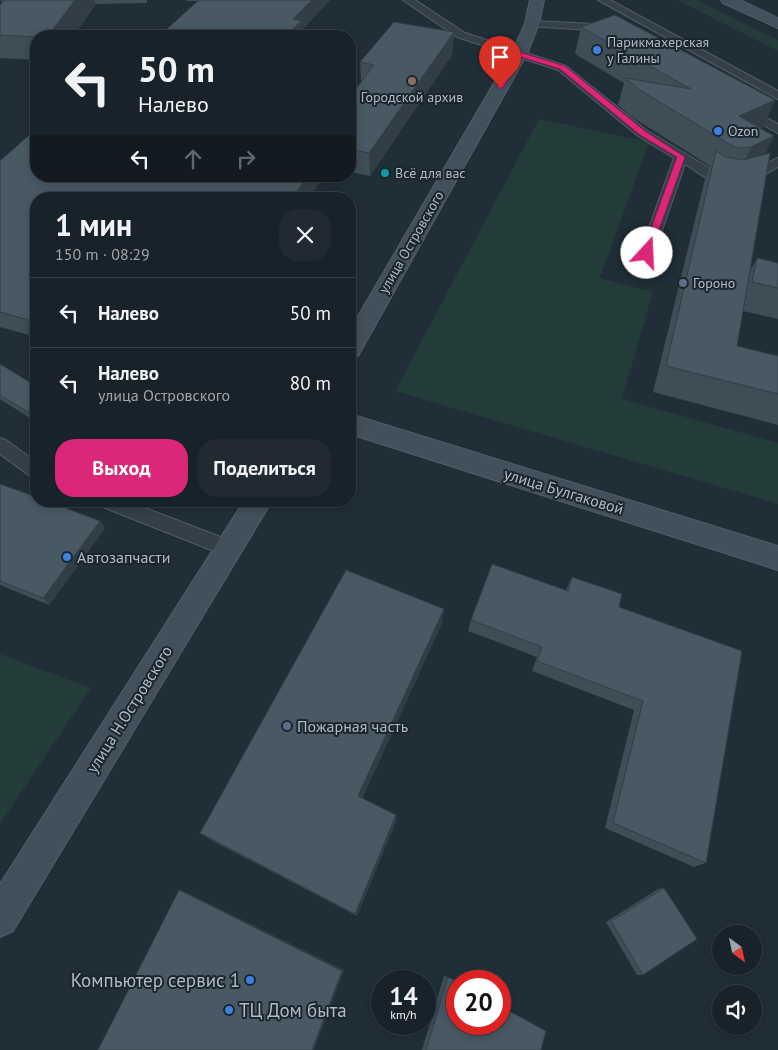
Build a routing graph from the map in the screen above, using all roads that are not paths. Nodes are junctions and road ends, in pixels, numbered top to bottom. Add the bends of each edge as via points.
1 (408, 0) edge
2 (537, 0) edge
3 (603, 0) edge
4 (728, 0) edge
5 (532, 24) junction
6 (778, 24) edge
7 (619, 41) edge
8 (519, 54) junction
9 (778, 96) edge
10 (736, 106) edge
11 (778, 129) edge
12 (681, 157) junction
13 (778, 162) edge
14 (647, 253) dead end
15 (356, 339) edge
16 (356, 426) edge
17 (0, 445) edge
18 (30, 467) edge
19 (121, 507) edge
20 (255, 507) edge
21 (229, 549) junction
22 (778, 558) edge
23 (0, 918) edge

1 - 8 lane via 460,35
2 - 5 main road, улица Островского
3 - 9 lane
4 - 6 main road
5 - 7 lane via 594,27
5 - 8 main road, улица Островского
8 - 12 lane via 562,68 642,133
8 - 15 main road, улица Островского
10 - 11 lane
12 - 13 lane via 729,183
12 - 14 lane
16 - 22 main road, улица Булгаковой
17 - 18 lane
19 - 21 lane
20 - 21 main road, улица Н.Островского
21 - 23 main road, улица Н.Островского

